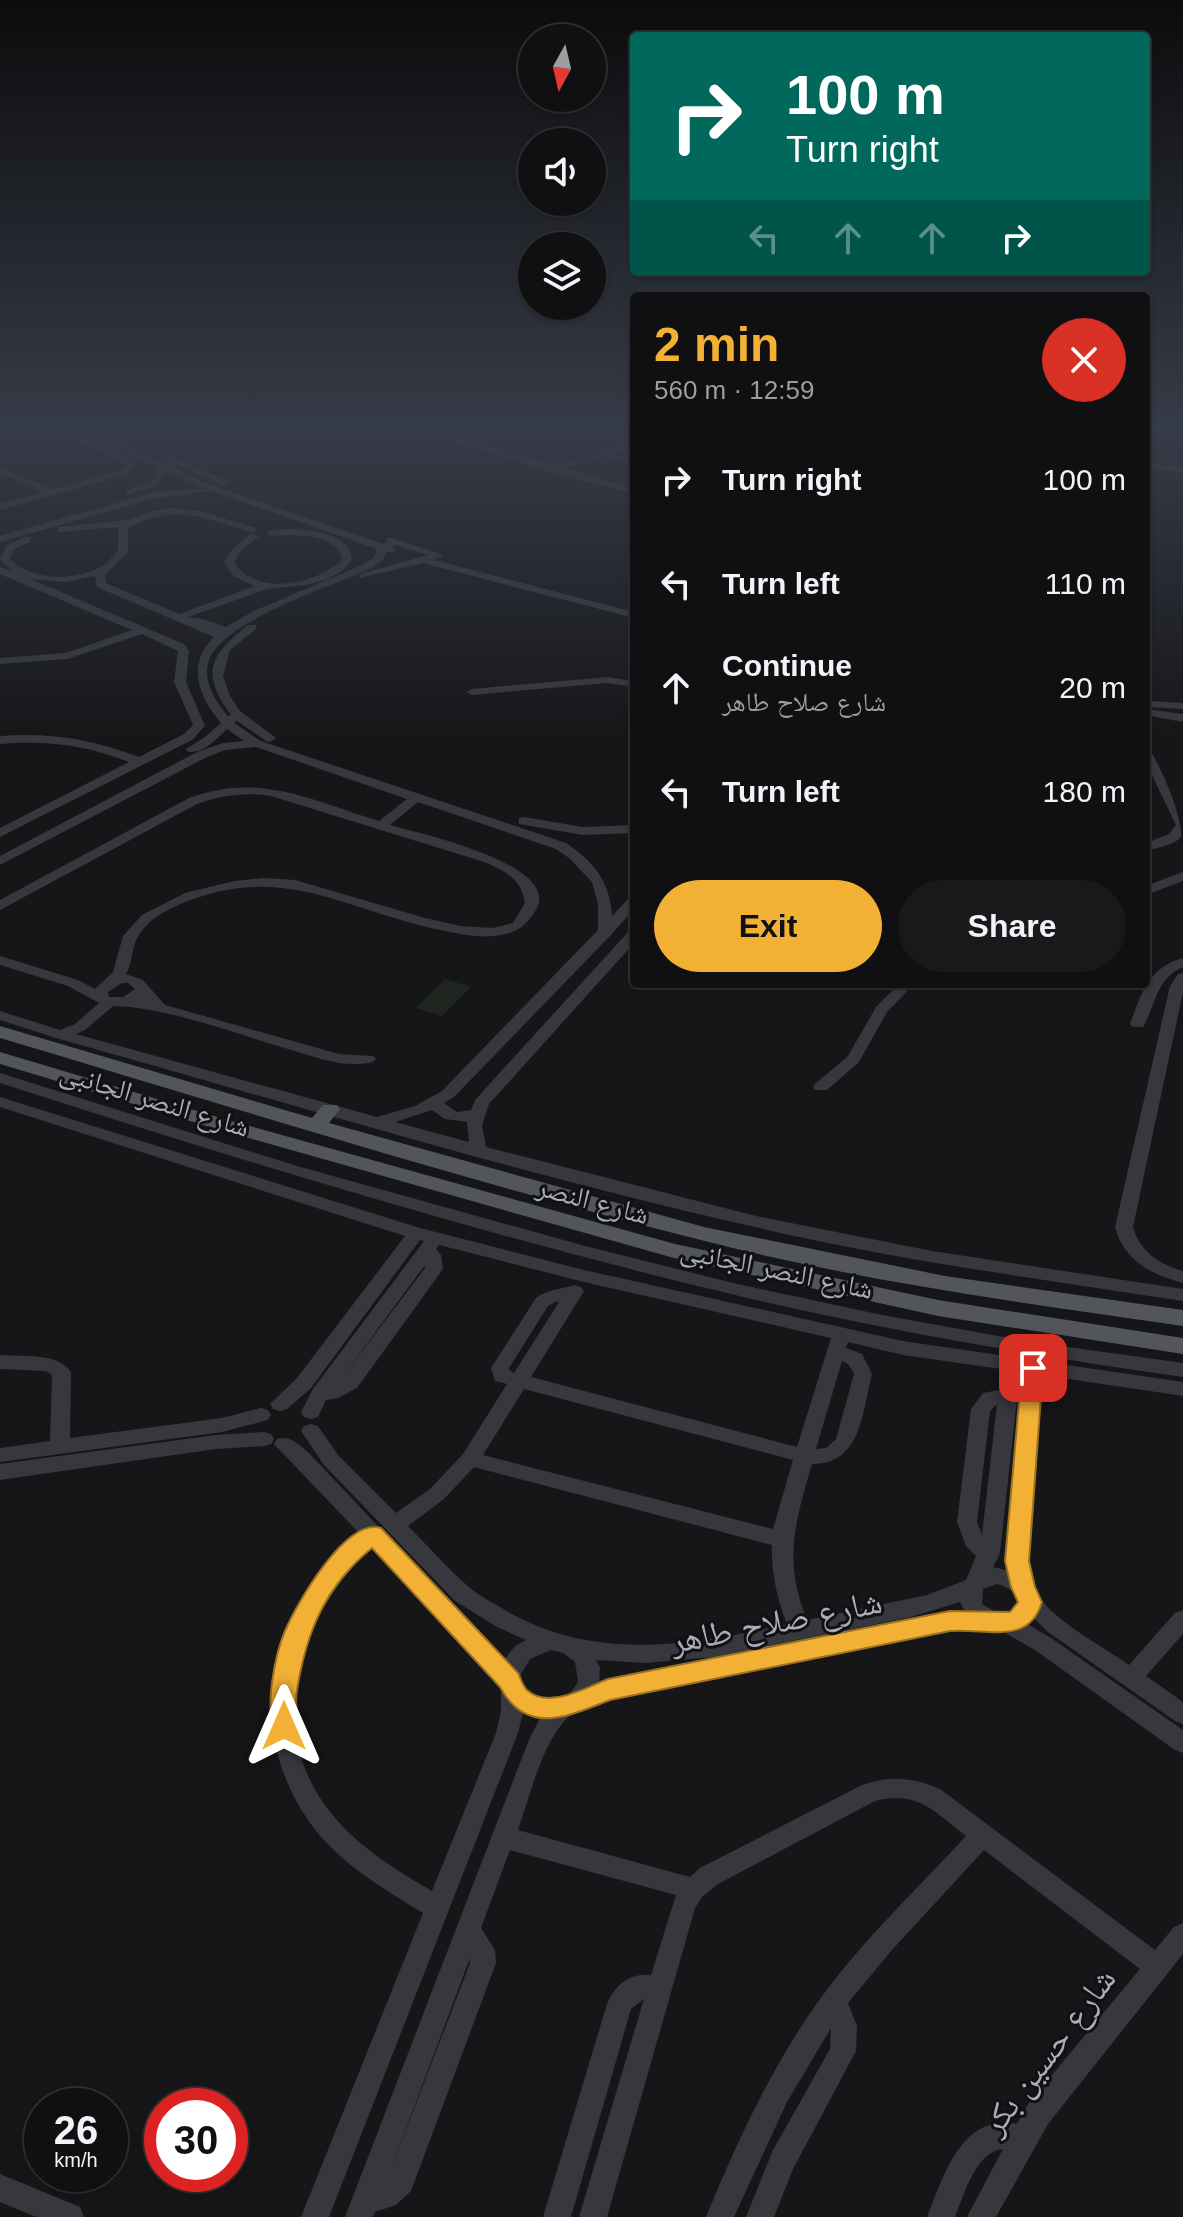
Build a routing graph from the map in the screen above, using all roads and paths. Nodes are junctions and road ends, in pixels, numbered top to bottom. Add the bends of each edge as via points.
1 (44, 533) edge
2 (260, 533) edge
3 (303, 533) edge
4 (338, 533) edge
5 (371, 533) edge
6 (122, 534) edge
7 (396, 542) junction
8 (382, 548) junction
9 (439, 555) junction
10 (426, 561) junction
11 (0, 570) edge
12 (103, 570) junction
13 (73, 578) junction
14 (244, 581) junction
15 (101, 585) junction
16 (268, 585) junction
17 (237, 595) junction
18 (630, 606) edge
19 (201, 608) junction
20 (159, 609) junction
21 (630, 614) edge
22 (185, 620) junction
23 (142, 630) junction
24 (224, 634) junction
25 (0, 661) edge
26 (630, 683) edge
27 (472, 692) dead end
28 (1150, 705) edge
29 (1183, 706) edge
30 (1150, 713) edge
31 (1183, 718) edge
32 (232, 720) junction
33 (0, 740) edge
34 (209, 740) junction
35 (264, 741) junction
36 (223, 747) junction
37 (1150, 759) edge
38 (140, 762) junction
39 (418, 796) junction
40 (381, 826) junction
41 (630, 829) edge
42 (0, 833) edge
43 (1150, 846) edge
44 (0, 848) edge
45 (0, 861) edge
46 (1183, 876) edge
47 (1150, 889) edge
48 (630, 905) edge
49 (0, 906) edge
50 (605, 933) junction
51 (630, 938) edge
52 (0, 960) edge
53 (1183, 962) edge
54 (124, 966) junction
55 (1183, 977) edge
56 (137, 986) junction
57 (903, 988) edge
58 (111, 995) junction
59 (164, 1009) junction
60 (0, 1015) edge
61 (1138, 1024) dead end
62 (0, 1032) edge
63 (61, 1035) junction
64 (85, 1042) junction
65 (0, 1058) edge
66 (368, 1059) dead end
67 (0, 1078) edge
68 (821, 1087) dead end
69 (0, 1102) edge
70 (436, 1102) junction
71 (330, 1109) junction
72 (476, 1114) junction
73 (378, 1122) junction
74 (316, 1126) junction
75 (478, 1150) junction
76 (416, 1233) junction
77 (431, 1244) junction
78 (387, 1272) junction
79 (584, 1276) junction
80 (406, 1277) junction
81 (1183, 1277) edge
82 (1183, 1295) edge
83 (1183, 1318) edge
84 (838, 1343) junction
85 (1183, 1346) edge
86 (0, 1362) edge
87 (1011, 1365) junction
88 (1033, 1368) junction
89 (1183, 1370) edge
90 (518, 1383) junction
91 (1183, 1389) edge
92 (1008, 1395) junction
93 (280, 1404) junction
94 (314, 1412) junction
95 (261, 1415) junction
96 (1004, 1426) junction
97 (1027, 1430) junction
98 (274, 1442) junction
99 (60, 1447) junction
100 (0, 1455) edge
101 (804, 1456) junction
102 (470, 1459) junction
103 (0, 1472) edge
104 (384, 1530) junction
105 (782, 1539) junction
106 (989, 1556) junction
107 (975, 1583) junction
108 (1026, 1594) junction
109 (1183, 1619) edge
110 (997, 1622) junction
111 (800, 1630) junction
112 (551, 1641) junction
113 (576, 1649) junction
114 (1131, 1678) junction
115 (510, 1685) junction
116 (571, 1703) junction
117 (1183, 1714) edge
118 (1183, 1743) edge
119 (983, 1834) junction
120 (503, 1837) junction
121 (693, 1889) junction
122 (438, 1908) junction
123 (1183, 1935) edge
124 (1158, 1967) junction
125 (658, 1989) junction
126 (835, 2002) junction
127 (1022, 2139) junction
128 (0, 2188) edge
129 (363, 2207) edge
130 (70, 2217) edge
131 (315, 2217) edge
132 (557, 2217) edge
133 (593, 2217) edge
134 (720, 2217) edge
135 (760, 2217) edge
136 (941, 2217) edge
137 (981, 2217) edge

1 - 13 street via 19,541 5,555 9,565 28,574
2 - 14 street via 230,557 233,571
3 - 16 street via 343,548 348,558 340,569 317,579
4 - 8 street
5 - 7 street
6 - 12 street via 123,552
7 - 8 street
7 - 9 street
8 - 10 street
8 - 24 street via 379,558 366,567 257,614
9 - 10 street
9 - 18 street
10 - 21 street
10 - 32 street via 374,571 242,633 220,658 217,676
11 - 23 street
12 - 13 street
12 - 15 street
13 - 15 street
14 - 16 street
14 - 17 street
15 - 20 street
16 - 17 street
17 - 19 street
19 - 20 street
19 - 22 street
20 - 22 street
22 - 24 street
23 - 25 street via 67,656
23 - 38 street via 182,648 180,682 199,726
24 - 32 street via 202,662 201,679 208,697
26 - 27 street via 607,680
28 - 29 street
30 - 31 street
32 - 34 street
32 - 35 street
33 - 38 street via 76,740
34 - 36 street via 225,741
34 - 44 street
35 - 36 street
35 - 39 street
35 - 41 street via 529,823 583,831
36 - 45 street
37 - 43 street via 1182,825 1174,837
38 - 42 street
39 - 40 street
39 - 50 street via 571,852 597,877 604,892
40 - 49 street via 273,792 218,792
40 - 54 street via 506,867 530,891 526,920 507,931 464,932 312,886 241,884 189,896 148,918 130,937
46 - 47 street
48 - 50 street
50 - 70 street
51 - 72 street via 488,1093
52 - 58 street
53 - 61 street via 1155,977
54 - 56 street
54 - 58 street
55 - 81 street via 1124,1227 1142,1260
56 - 58 street
56 - 58 street via 134,998
56 - 59 street
57 - 68 street via 881,1010 854,1059
58 - 59 street
58 - 63 street via 80,1027
58 - 64 street via 86,1028
59 - 66 street via 338,1059
60 - 63 street, شارع النصر الجانبى
62 - 74 main road, شارع النصر
63 - 64 street, شارع النصر الجانبى
64 - 71 street, شارع النصر الجانبى
65 - 85 main road, شارع النصر via 674,1251 938,1308
67 - 89 street, شارع النصر الجانبى via 422,1208 608,1257 950,1333
69 - 76 street
70 - 72 street via 451,1116
70 - 73 street
71 - 73 street, شارع النصر الجانبى
71 - 74 main road
72 - 75 street
73 - 75 street, شارع النصر الجانبى
74 - 83 main road, شارع النصر via 703,1234 945,1284
75 - 82 street, شارع النصر الجانبى via 814,1234
76 - 77 street
76 - 78 street
77 - 79 street
77 - 80 street
77 - 94 street via 434,1269 350,1383 331,1393
78 - 80 street
78 - 93 street via 304,1383
79 - 84 street
79 - 90 street
80 - 94 street
84 - 87 street
84 - 101 street
84 - 101 street via 863,1374 845,1440 830,1455
86 - 99 street via 49,1365 62,1372
87 - 88 street
87 - 92 street
88 - 91 street
88 - 97 street
90 - 101 street
90 - 102 street
92 - 96 street
92 - 106 street via 990,1398 981,1409 967,1522 973,1540
93 - 94 street via 295,1403
93 - 95 street
94 - 98 street via 300,1440
94 - 104 street via 331,1460
95 - 98 street via 256,1425
95 - 99 street
96 - 97 street
96 - 106 street
97 - 108 street via 1017,1549
98 - 103 street via 216,1442
98 - 104 street via 298,1454
99 - 100 street
101 - 105 street
102 - 104 street via 437,1494
102 - 105 street
104 - 112 street via 477,1605
104 - 115 street
104 - 122 street via 347,1555 323,1584 296,1633 283,1694 284,1726 297,1776 320,1818 368,1864
105 - 111 street via 786,1585
106 - 107 street
107 - 108 street via 987,1576 1006,1577
107 - 110 street via 972,1605
107 - 111 street, شارع صلاح طاهر via 933,1602
108 - 110 street via 1029,1608 1021,1619
108 - 114 street via 1056,1626
109 - 114 street
110 - 116 street, شارع صلاح طاهر via 950,1621 608,1690
110 - 118 street via 1043,1644
111 - 113 street, شارع صلاح طاهر via 668,1655
112 - 113 street
112 - 115 street via 520,1652 509,1670
113 - 116 street via 590,1668 586,1690
114 - 117 street
115 - 116 street via 519,1698 539,1708
115 - 122 street via 507,1733
116 - 120 street via 543,1732
119 - 121 street via 919,1790 879,1789
119 - 124 street
119 - 126 street
120 - 121 street
120 - 129 street via 467,1930 482,1950 483,1963 401,2181 392,2193
121 - 125 street
122 - 131 street
123 - 124 street, شارع حسين بكر
124 - 127 street, شارع حسين بكر
125 - 132 street via 635,1987 620,2004
125 - 133 street
126 - 134 street via 780,2089
126 - 135 street via 844,2026 843,2051 783,2160
127 - 136 street via 1001,2134 983,2140 970,2155
127 - 137 street, شارع حسين بكر
128 - 130 street

